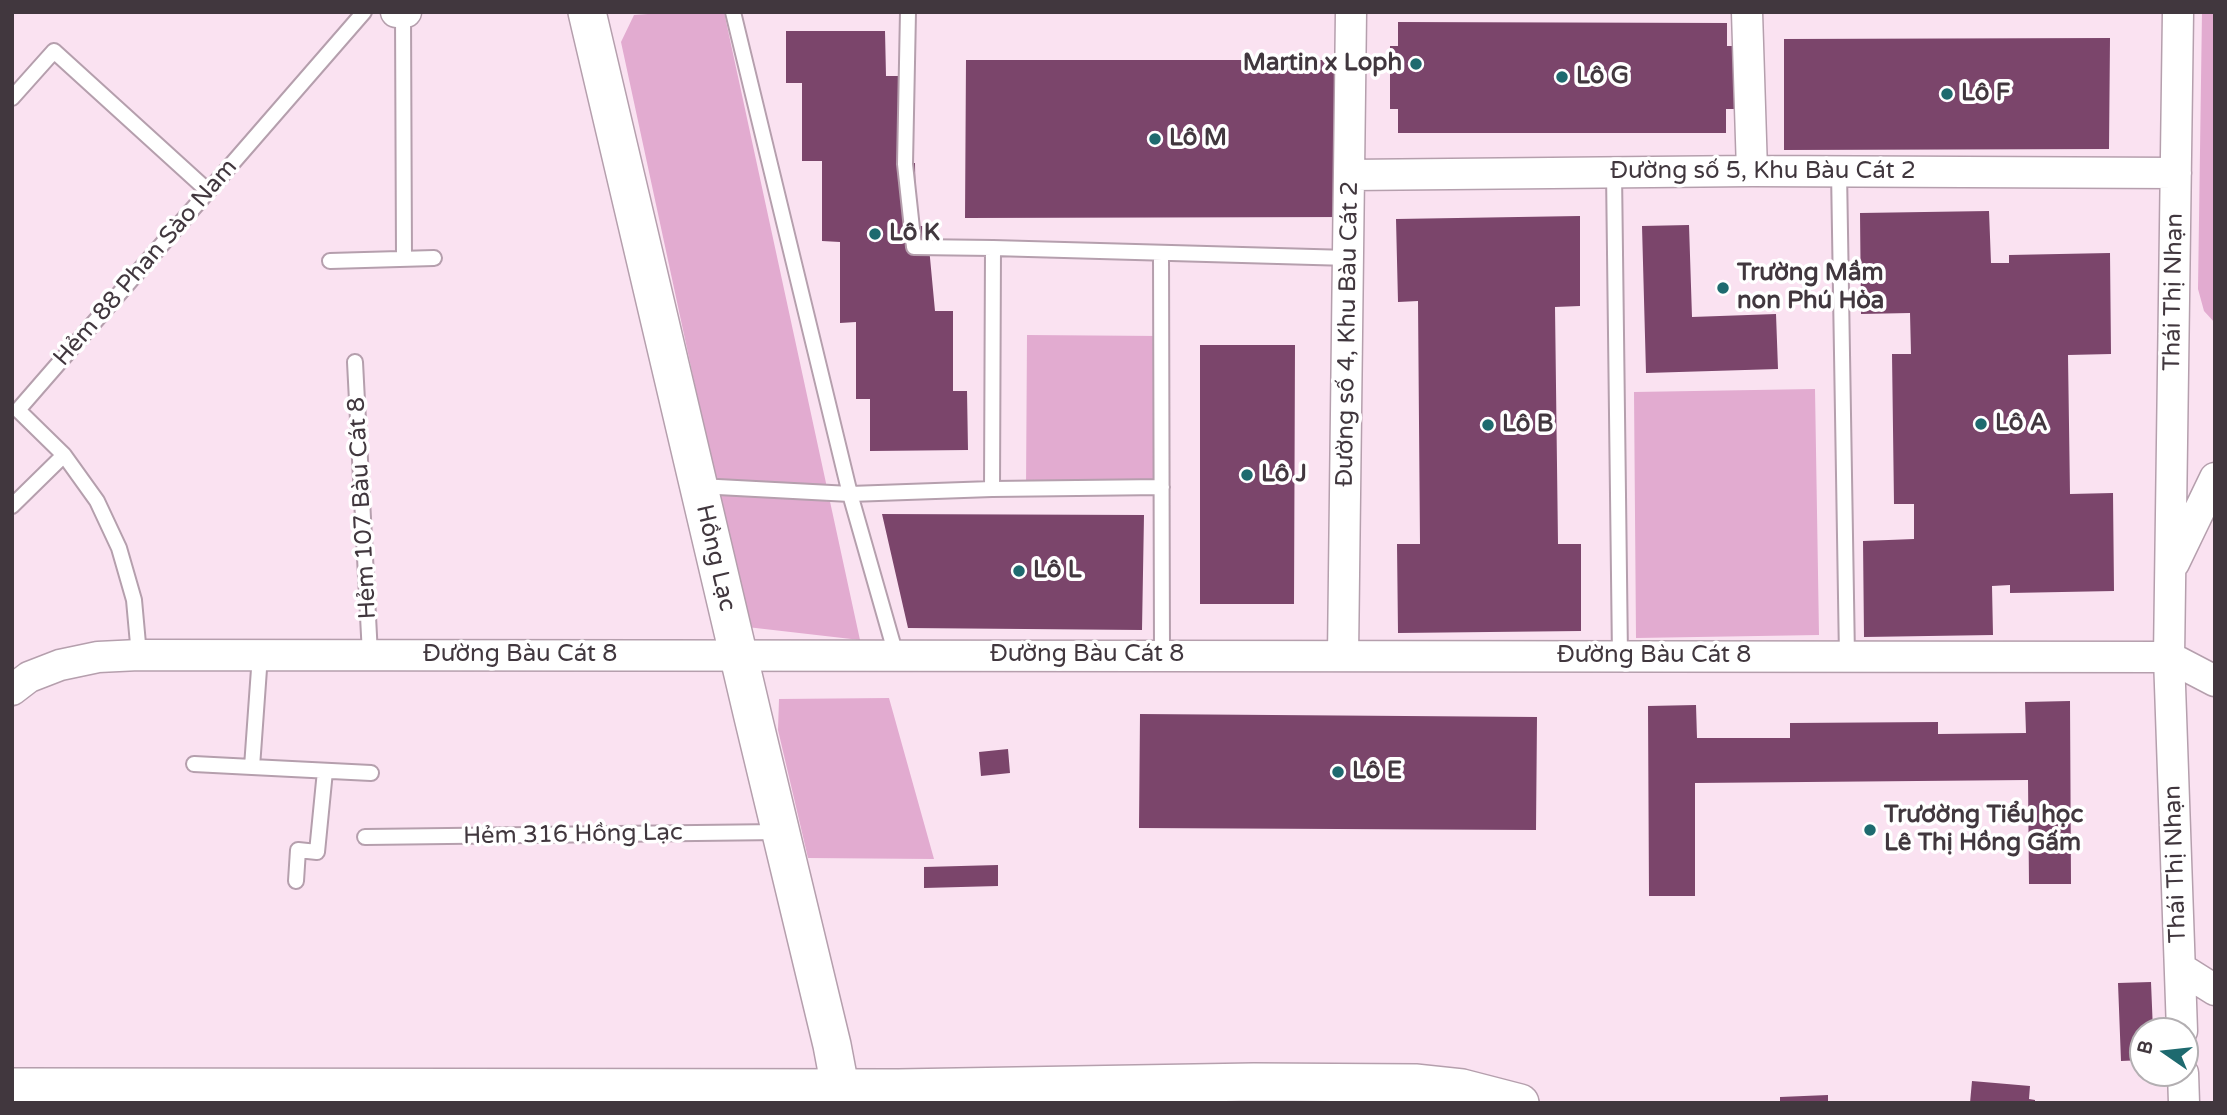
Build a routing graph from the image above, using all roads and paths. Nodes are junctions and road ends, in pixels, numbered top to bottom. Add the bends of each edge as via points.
1 (364, 12) edge
2 (396, 12) edge
3 (587, 12) edge
4 (733, 12) edge
5 (908, 12) edge
6 (1351, 12) edge
7 (1747, 12) edge
8 (2178, 12) edge
9 (405, 13) edge
10 (12, 97) edge
11 (1752, 171) junction
12 (1839, 171) junction
13 (1614, 172) junction
14 (2176, 173) junction
15 (1350, 175) junction
16 (208, 191) junction
17 (993, 248) junction
18 (1161, 253) junction
19 (404, 258) junction
20 (434, 258) dead end
21 (1349, 258) junction
22 (330, 261) dead end
23 (355, 362) dead end
24 (15, 407) edge
25 (64, 455) junction
26 (2215, 478) edge
27 (698, 486) junction
28 (1162, 487) junction
29 (992, 489) junction
30 (850, 494) junction
31 (12, 506) edge
32 (2170, 571) junction
33 (260, 654) junction
34 (370, 654) junction
35 (139, 655) junction
36 (738, 655) junction
37 (896, 655) junction
38 (1162, 655) junction
39 (1343, 655) junction
40 (1620, 656) junction
41 (1847, 657) junction
42 (2169, 657) junction
43 (2215, 681) edge
44 (12, 690) edge
45 (194, 764) dead end
46 (253, 767) junction
47 (324, 771) junction
48 (371, 773) dead end
49 (781, 832) junction
50 (365, 837) dead end
51 (296, 881) dead end
52 (2180, 968) junction
53 (2215, 990) edge
54 (2182, 1017) edge
55 (12, 1087) edge
56 (1361, 1093) edge
57 (842, 1095) edge
58 (1520, 1103) edge

1 - 16 lane, Hẻm 88 Phan Sào Nam
2 - 9 street
3 - 27 street, Hồng Lạc
4 - 30 lane
5 - 17 lane via 905,164 914,247
6 - 15 street, Đường số 4, Khu Bàu Cát 2
7 - 11 street
8 - 14 street, Thái Thị Nhạn
9 - 19 lane
10 - 16 lane via 54,51
11 - 12 street, Đường số 5, Khu Bàu Cát 2
11 - 13 street, Đường số 5, Khu Bàu Cát 2
12 - 14 street, Đường số 5, Khu Bàu Cát 2
12 - 41 lane
13 - 15 street, Đường số 5, Khu Bàu Cát 2
13 - 40 lane
14 - 32 street, Thái Thị Nhạn
15 - 21 street, Đường số 4, Khu Bàu Cát 2
16 - 24 lane, Hẻm 88 Phan Sào Nam
17 - 18 lane
17 - 29 lane
18 - 21 lane
18 - 28 lane
19 - 20 lane
19 - 22 lane
21 - 39 street, Đường số 4, Khu Bàu Cát 2
23 - 34 lane, Hẻm 107 Bàu Cát 8
24 - 25 lane, Hẻm 88 Phan Sào Nam
25 - 31 lane
25 - 35 lane, Hẻm 88 Phan Sào Nam via 97,501 119,548 134,600
26 - 32 street, Thái Thị Nhạn
27 - 30 lane
27 - 36 street, Hồng Lạc
28 - 29 lane
28 - 38 lane
29 - 30 lane
30 - 37 lane
32 - 42 street, Thái Thị Nhạn
33 - 34 street, Đường Bàu Cát 8
33 - 35 street, Đường Bàu Cát 8
33 - 46 lane
34 - 36 street, Đường Bàu Cát 8
35 - 44 street, Đường Bàu Cát 8 via 60,665 29,677
36 - 37 street, Đường Bàu Cát 8
36 - 49 street, Hồng Lạc
37 - 38 street, Đường Bàu Cát 8
38 - 39 street, Đường Bàu Cát 8
39 - 40 street, Đường Bàu Cát 8
40 - 41 street, Đường Bàu Cát 8
41 - 42 street, Đường Bàu Cát 8
42 - 43 street
42 - 52 street, Thái Thị Nhạn
45 - 46 lane
46 - 47 lane
47 - 48 lane
47 - 51 lane via 317,852 298,850
49 - 50 lane, Hẻm 316 Hồng Lạc
49 - 57 street, Hồng Lạc
52 - 53 street
52 - 54 street, Thái Thị Nhạn
55 - 57 street
56 - 57 street via 1254,1087
56 - 58 street via 1415,1083 1462,1088

